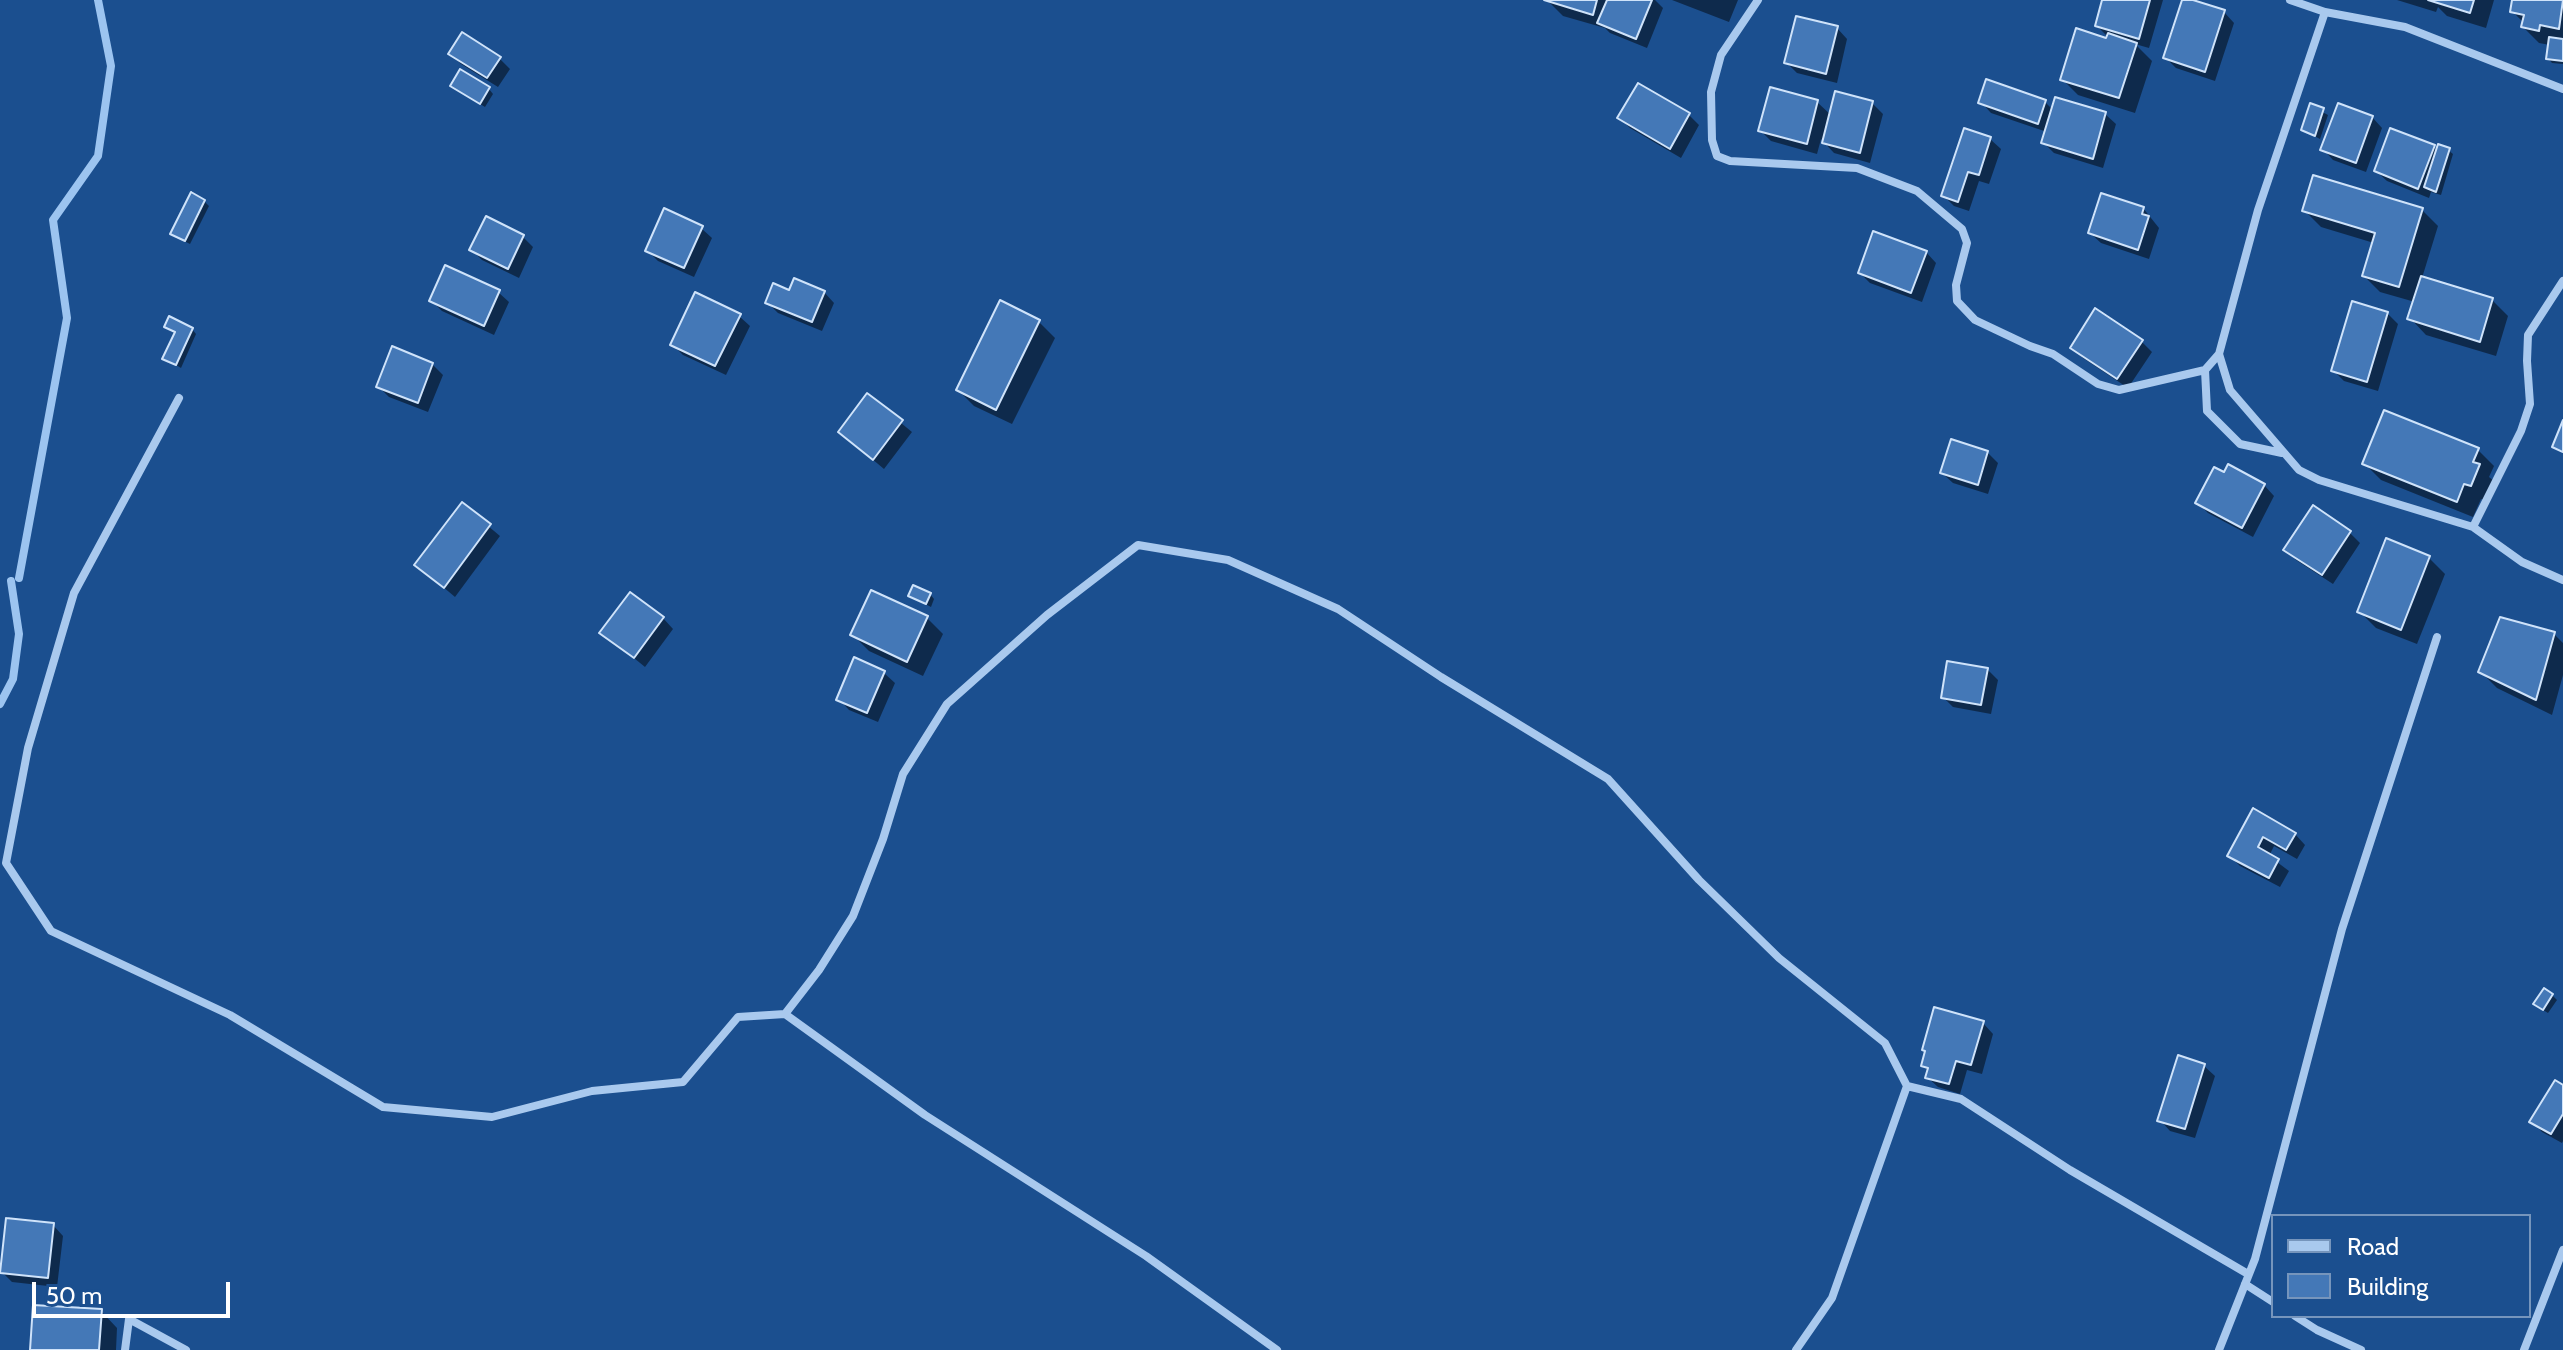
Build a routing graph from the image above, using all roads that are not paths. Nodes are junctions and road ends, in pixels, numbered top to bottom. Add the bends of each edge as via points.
1 (1758, 0) edge
2 (2290, 0) edge
3 (2325, 12) junction
4 (2563, 89) edge
5 (2563, 281) edge
6 (2219, 354) junction
7 (2205, 370) junction
8 (179, 398) dead end
9 (2282, 453) junction
10 (2473, 527) junction
11 (2563, 580) edge
12 (2437, 637) dead end
13 (785, 1014) junction
14 (1907, 1086) junction
15 (2563, 1250) edge
16 (2560, 1267) edge
17 (2247, 1279) junction
18 (2271, 1300) edge
19 (2298, 1318) edge
20 (125, 1350) edge
21 (186, 1350) edge
22 (1277, 1350) edge
23 (1796, 1350) edge
24 (2219, 1350) edge
25 (2361, 1350) edge
26 (2524, 1350) edge

1 - 7 street via 1721,55 1711,92 1717,156 1857,168 1917,191 1962,229 1967,243 1957,301 1975,320 2053,354 2098,384 2119,390
2 - 3 street
3 - 4 street via 2405,27
3 - 6 street via 2258,210
5 - 10 street via 2528,335 2530,404
6 - 7 street
6 - 9 street via 2230,390
7 - 9 street via 2207,411 2240,444
8 - 13 street via 74,593 28,748 6,863 51,931 230,1015 383,1107 492,1117 592,1091 683,1082 738,1017
9 - 10 street via 2319,480
10 - 11 street via 2522,562
12 - 17 street via 2342,929
13 - 14 street via 853,916 903,774 947,704 1047,615 1138,545 1228,560 1338,609 1608,779 1779,958 1885,1043
13 - 22 street via 925,1115 1146,1256
14 - 17 street via 1961,1099
14 - 23 street via 1832,1298
15 - 16 street
16 - 26 street
17 - 18 street
17 - 24 street
19 - 25 street
20 - 21 street via 129,1319

